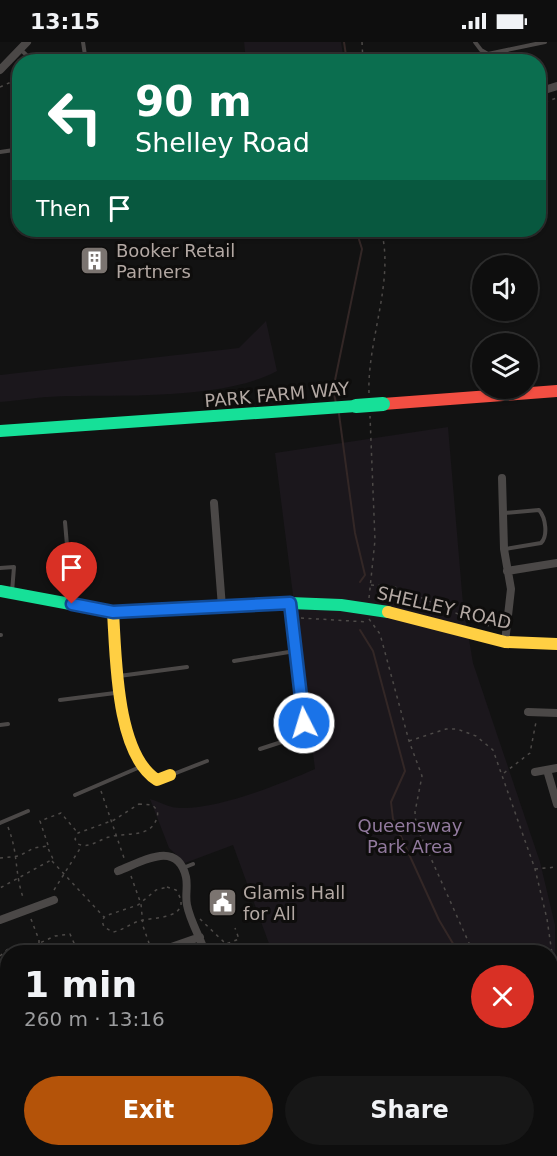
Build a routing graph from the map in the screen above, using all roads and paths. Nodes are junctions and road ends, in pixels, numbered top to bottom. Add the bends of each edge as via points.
1 (475, 42) edge
2 (545, 42) edge
3 (12, 58) edge
4 (0, 70) edge
5 (557, 391) edge
6 (0, 431) edge
7 (502, 478) dead end
8 (214, 503) dead end
9 (505, 513) junction
10 (65, 522) dead end
11 (504, 549) junction
12 (557, 563) edge
13 (0, 568) edge
14 (507, 572) junction
15 (371, 585) dead end
16 (6, 592) edge
17 (290, 603) junction
18 (72, 604) junction
19 (222, 607) junction
20 (113, 612) junction
21 (367, 613) dead end
22 (291, 617) junction
23 (370, 622) junction
24 (505, 636) junction
25 (557, 644) edge
26 (295, 651) junction
27 (234, 661) dead end
28 (187, 667) dead end
29 (118, 676) junction
30 (119, 692) junction
31 (60, 700) dead end
32 (533, 712) joint
33 (557, 713) edge
34 (8, 724) dead end
35 (0, 725) edge
36 (297, 737) joint
37 (409, 741) junction
38 (260, 749) dead end
39 (207, 761) dead end
40 (141, 766) junction
41 (557, 768) edge
42 (547, 770) junction
43 (535, 772) dead end
44 (503, 773) junction
45 (170, 776) joint
46 (75, 795) dead end
47 (557, 804) edge
48 (28, 812) dead end
49 (5, 821) junction
50 (0, 823) edge
51 (78, 833) junction
52 (47, 846) junction
53 (82, 846) junction
54 (17, 856) junction
55 (0, 858) edge
56 (51, 861) junction
57 (194, 864) dead end
58 (557, 867) edge
59 (183, 868) junction
60 (535, 869) junction
61 (118, 871) dead end
62 (62, 874) junction
63 (16, 879) junction
64 (0, 888) edge
65 (54, 900) joint
66 (28, 910) junction
67 (104, 918) junction
68 (0, 920) edge
69 (199, 920) dead end
70 (235, 928) dead end
71 (200, 937) junction
72 (39, 944) junction
73 (32, 945) edge
74 (71, 945) edge
75 (177, 945) edge
76 (203, 945) edge
77 (470, 945) edge
78 (551, 945) edge

1 - 2 lane via 488,54
3 - 4 street
5 - 6 main road, PARK FARM WAY, bridge
7 - 9 street
8 - 19 street
9 - 11 street
9 - 11 lane via 539,510 545,534 542,543
10 - 18 lane
11 - 14 street
12 - 14 street
13 - 16 lane via 14,567
14 - 24 street via 510,608
15 - 24 path via 404,590
16 - 18 main road, SHELLEY ROAD
17 - 19 main road, SHELLEY ROAD
17 - 22 street
17 - 24 main road, SHELLEY ROAD via 378,609
18 - 20 main road, SHELLEY ROAD
19 - 20 main road, SHELLEY ROAD
20 - 29 main road
21 - 23 path
22 - 23 path
22 - 26 street
23 - 37 path via 380,634
24 - 25 main road, SHELLEY ROAD
26 - 27 lane
26 - 36 street via 304,723
28 - 29 lane
29 - 30 main road
30 - 31 lane
30 - 40 main road via 120,708
32 - 33 street
32 - 44 path via 530,753
34 - 35 lane
36 - 38 lane
37 - 44 path via 457,729 476,736 493,750
37 - 77 path via 422,776 415,812 417,825
39 - 45 lane
40 - 45 main road via 157,780
40 - 46 lane
41 - 42 street
42 - 43 street
42 - 47 street
44 - 60 path
48 - 49 lane
49 - 50 lane
49 - 54 path
51 - 52 path via 61,813 40,821
51 - 53 path via 75,839
51 - 53 path via 112,821 139,804 152,805 157,811 154,823 146,831 111,836
52 - 54 path
52 - 56 path
53 - 62 path
54 - 55 path
54 - 63 path
56 - 62 path
56 - 63 path
57 - 59 lane
58 - 60 path
59 - 61 street via 177,858 168,854
59 - 71 street via 187,904
60 - 78 path
62 - 65 path
62 - 67 path
63 - 64 path
63 - 66 path
65 - 66 street
66 - 68 street
66 - 72 path
67 - 67 path via 104,927 113,932 139,921 166,918 177,910 180,896 172,888 161,888 141,904
69 - 70 path via 226,944 239,939
71 - 75 street
71 - 76 street
72 - 73 path
72 - 74 path via 70,934 74,943

